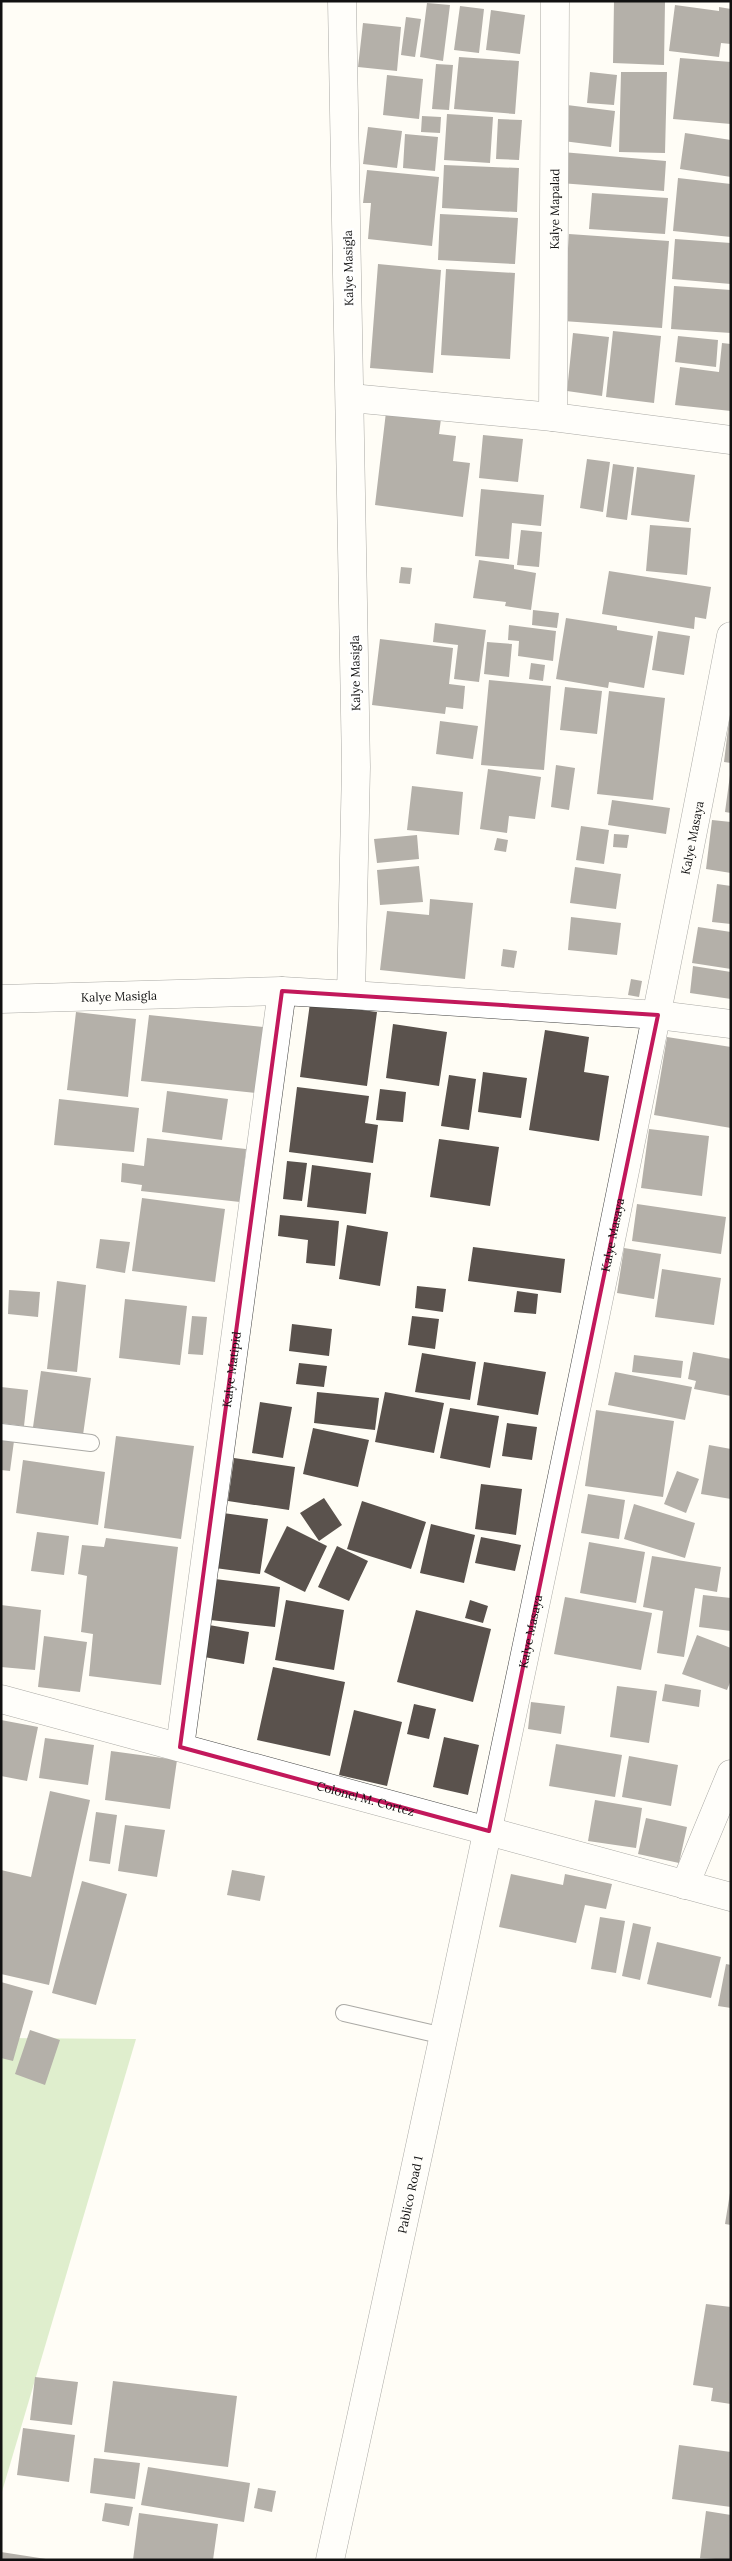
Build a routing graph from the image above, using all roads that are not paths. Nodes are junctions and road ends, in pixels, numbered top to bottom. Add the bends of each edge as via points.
1 (342, 1) edge
2 (555, 1) edge
3 (351, 398) junction
4 (553, 417) junction
5 (731, 440) edge
6 (731, 636) edge
7 (282, 991) junction
8 (350, 995) junction
9 (1, 999) edge
10 (658, 1015) junction
11 (731, 1024) edge
12 (1, 1432) edge
13 (91, 1443) dead end
14 (1, 1699) edge
15 (180, 1747) junction
16 (731, 1774) edge
17 (489, 1831) junction
18 (685, 1885) junction
19 (731, 1897) edge
20 (344, 2013) dead end
21 (444, 2036) junction
22 (330, 2560) edge

1 - 3 street, Kalye Masigla
2 - 4 street, Kalye Mapalad
3 - 4 street
3 - 8 street, Kalye Masigla via 356,766
4 - 5 street
6 - 10 street, Kalye Masaya
7 - 8 street, Kalye Masigla
7 - 9 street, Kalye Masigla
7 - 15 street, Kalye Matipid
8 - 10 street
10 - 11 street
10 - 17 street, Kalye Masaya
12 - 13 lane
14 - 15 street, Colonel M. Cortez
15 - 17 street, Colonel M. Cortez
16 - 18 street
17 - 18 street, Colonel M. Cortez
17 - 21 street, Pablico Road 1
18 - 19 street, Colonel M. Cortez
20 - 21 lane
21 - 22 street, Pablico Road 1

